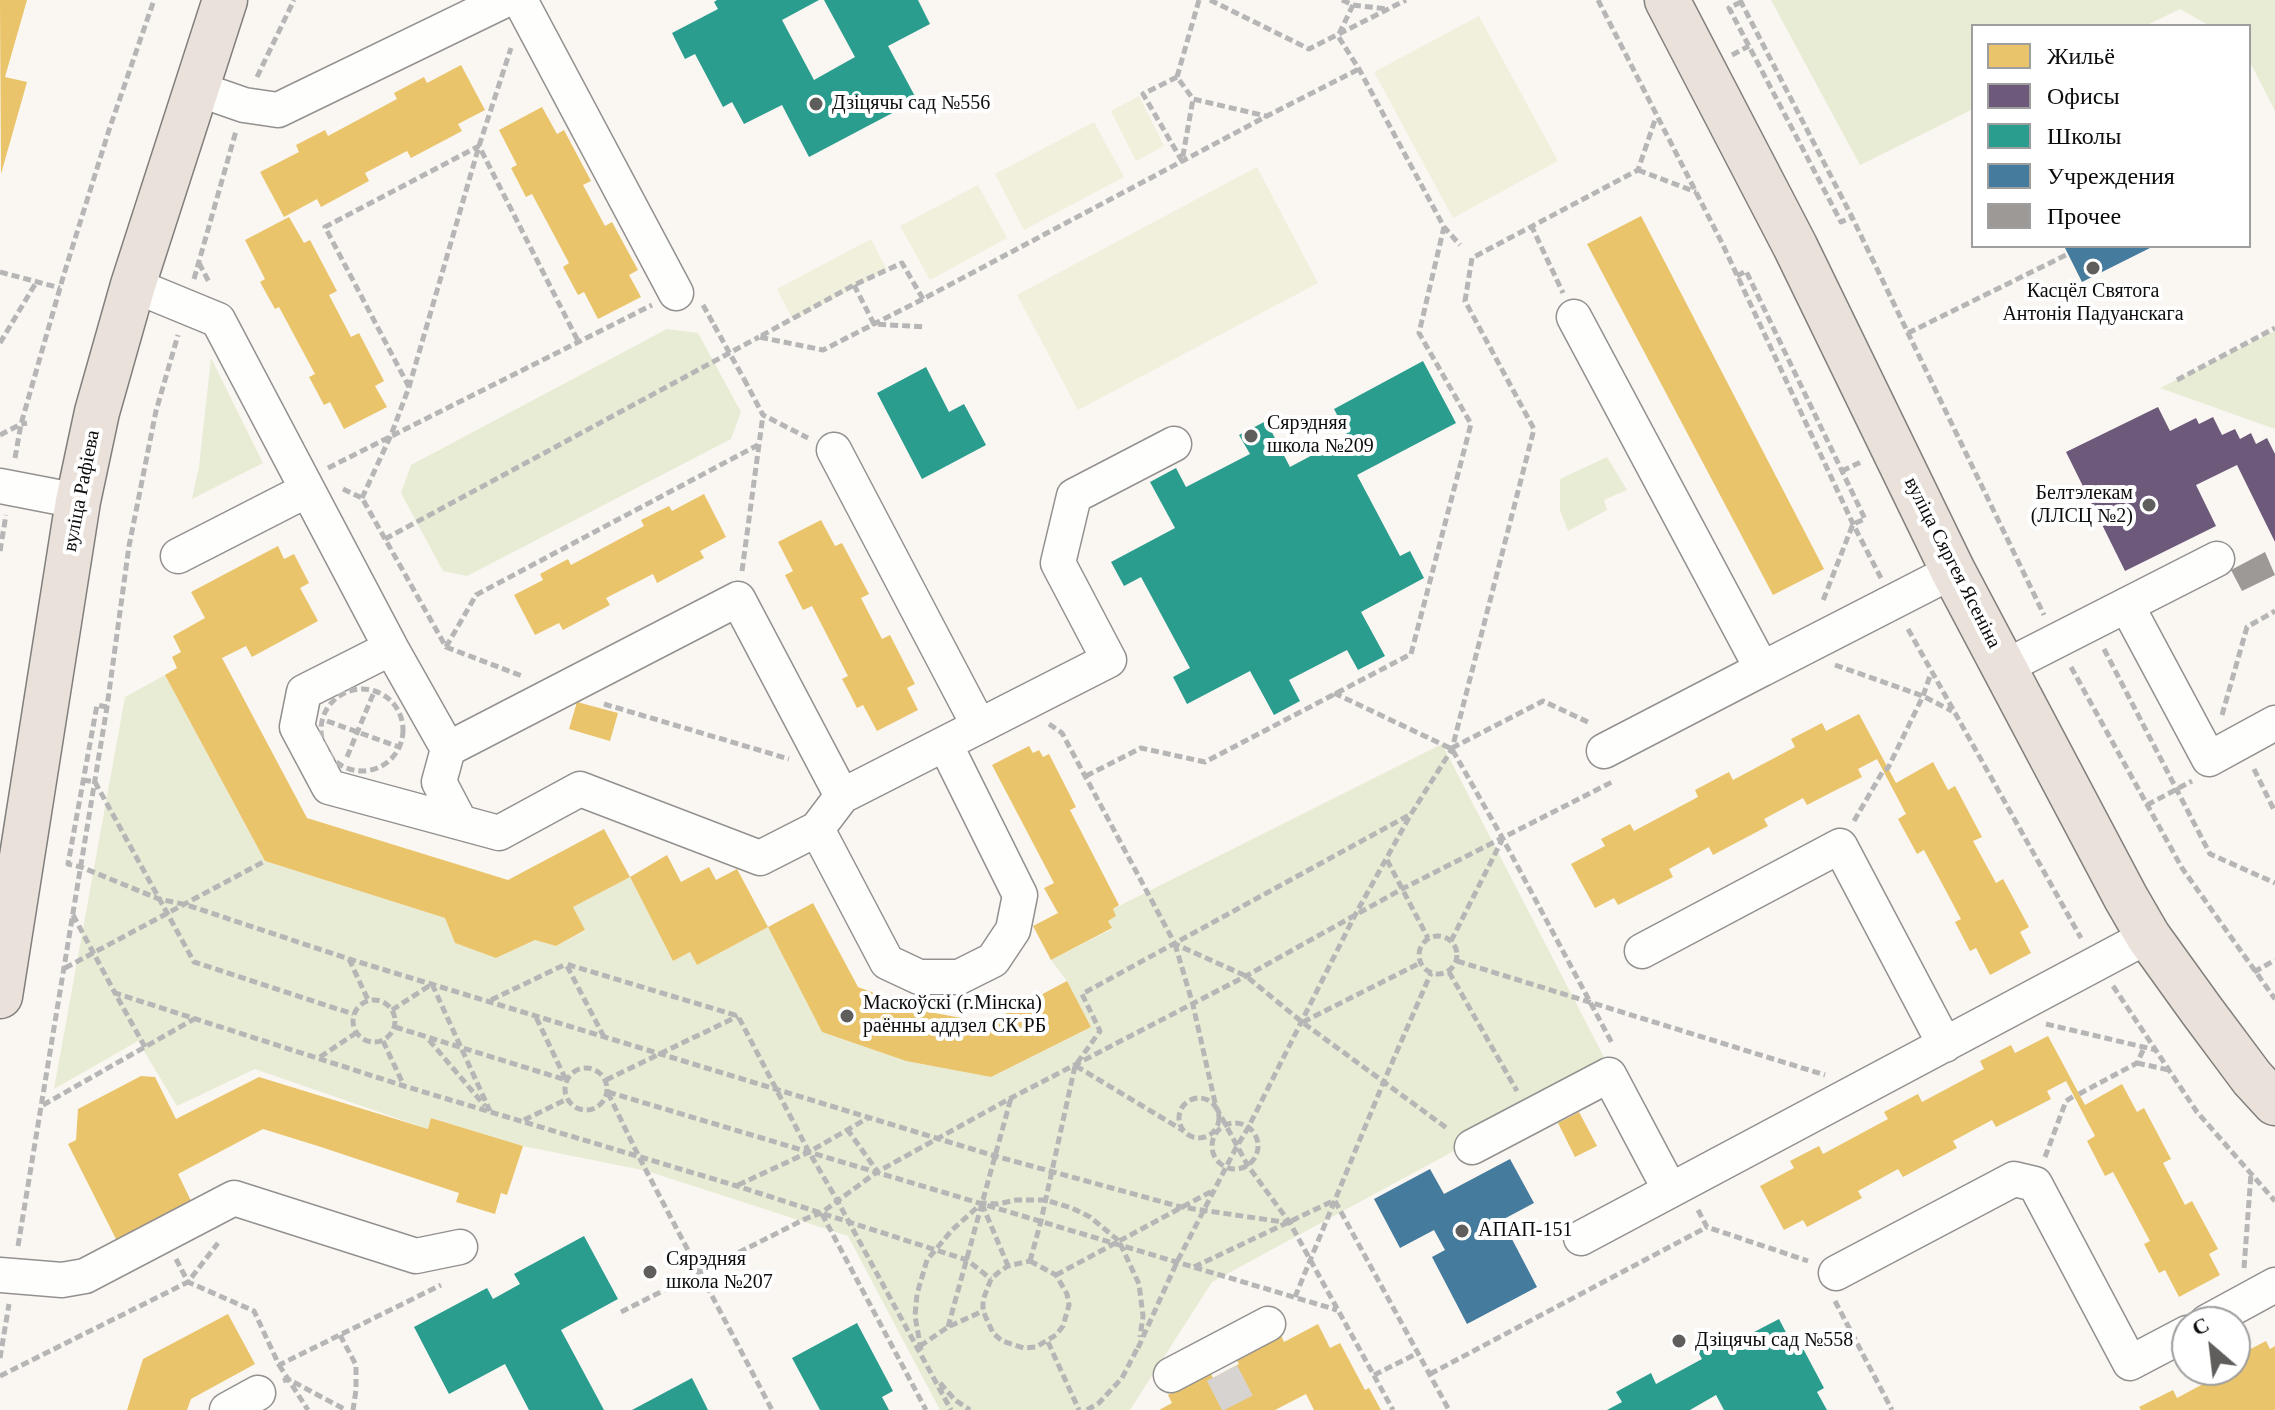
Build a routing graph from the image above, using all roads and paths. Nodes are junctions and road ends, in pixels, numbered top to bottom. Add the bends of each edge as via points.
1 (154, 0) edge
2 (225, 0) edge
3 (294, 0) edge
4 (1199, 0) edge
5 (1210, 0) edge
6 (1342, 0) edge
7 (1406, 0) edge
8 (1667, 0) edge
9 (1741, 1) edge
10 (1352, 2) edge
11 (516, 3) edge
12 (1388, 10) junction
13 (1338, 36) junction
14 (1359, 69) junction
15 (1177, 77) junction
16 (195, 88) junction
17 (1193, 99) junction
18 (244, 105) junction
19 (1267, 116) junction
20 (1656, 117) dead end
21 (479, 146) junction
22 (1182, 161) junction
23 (1638, 170) junction
24 (1696, 192) dead end
25 (1852, 217) junction
26 (1531, 225) junction
27 (1444, 227) junction
28 (1460, 245) dead end
29 (2068, 254) dead end
30 (199, 263) junction
31 (0, 272) edge
32 (1737, 276) dead end
33 (37, 281) junction
34 (133, 285) junction
35 (854, 285) junction
36 (60, 288) junction
37 (676, 293) joint
38 (200, 298) junction
39 (923, 299) junction
40 (1574, 317) joint
41 (874, 324) junction
42 (714, 325) dead end
43 (926, 327) dead end
44 (2275, 328) edge
45 (1908, 333) junction
46 (759, 337) junction
47 (0, 343) edge
48 (579, 343) junction
49 (2177, 380) dead end
50 (409, 387) junction
51 (763, 415) junction
52 (24, 424) junction
53 (0, 435) edge
54 (391, 435) junction
55 (1174, 444) dead end
56 (758, 445) junction
57 (834, 450) joint
58 (324, 482) junction
59 (5, 487) edge
60 (362, 498) junction
61 (78, 501) junction
62 (385, 539) junction
63 (0, 549) edge
64 (178, 556) dead end
65 (2217, 559) dead end
66 (1953, 571) junction
67 (738, 599) junction
68 (2127, 606) junction
69 (2275, 611) edge
70 (2090, 624) junction
71 (2057, 641) junction
72 (446, 647) junction
73 (1805, 647) junction
74 (391, 648) junction
75 (2005, 667) junction
76 (1762, 669) junction
77 (1931, 673) dead end
78 (560, 690) junction
79 (374, 691) junction
80 (1334, 693) junction
81 (1923, 696) junction
82 (1022, 705) junction
83 (107, 707) junction
84 (1953, 711) dead end
85 (323, 719) junction
86 (2275, 723) edge
87 (979, 726) junction
88 (358, 732) junction
89 (2241, 741) junction
90 (945, 744) junction
91 (1614, 746) joint
92 (399, 747) junction
93 (448, 749) junction
94 (1452, 749) junction
95 (2209, 759) junction
96 (1086, 776) junction
97 (336, 777) junction
98 (83, 780) junction
99 (95, 782) junction
100 (835, 784) junction
101 (2275, 812) edge
102 (1411, 814) junction
103 (460, 822) junction
104 (817, 829) junction
105 (1503, 839) junction
106 (1840, 846) junction
107 (1387, 860) junction
108 (265, 861) dead end
109 (81, 867) junction
110 (2275, 883) edge
111 (1402, 889) junction
112 (159, 899) junction
113 (187, 905) junction
114 (72, 914) junction
115 (168, 914) junction
116 (1355, 915) junction
117 (2148, 936) junction
118 (1428, 938) junction
119 (1451, 941) junction
120 (1175, 944) junction
121 (1642, 951) dead end
122 (94, 953) junction
123 (349, 959) junction
124 (2275, 960) edge
125 (1457, 961) junction
126 (1420, 963) junction
127 (566, 964) junction
128 (65, 968) junction
129 (1449, 972) junction
130 (2254, 972) junction
131 (1431, 973) junction
132 (1246, 976) junction
133 (432, 984) junction
134 (115, 993) junction
135 (0, 996) edge
136 (2275, 999) edge
137 (368, 1000) junction
138 (490, 1000) junction
139 (1588, 1001) junction
140 (1193, 1005) junction
141 (392, 1010) junction
142 (353, 1014) junction
143 (2002, 1014) junction
144 (535, 1015) junction
145 (738, 1016) junction
146 (195, 1019) junction
147 (1302, 1022) junction
148 (395, 1027) junction
149 (356, 1033) junction
150 (604, 1037) junction
151 (2148, 1037) dead end
152 (427, 1038) junction
153 (383, 1041) junction
154 (1945, 1045) junction
155 (145, 1047) junction
156 (2145, 1047) junction
157 (463, 1048) junction
158 (1615, 1049) dead end
159 (2156, 1050) dead end
160 (660, 1054) junction
161 (320, 1058) junction
162 (2137, 1063) junction
163 (1075, 1066) junction
164 (2169, 1070) dead end
165 (566, 1080) junction
166 (606, 1080) junction
167 (1384, 1081) junction
168 (404, 1086) junction
169 (1864, 1087) junction
170 (777, 1088) junction
171 (608, 1092) junction
172 (1011, 1098) junction
173 (567, 1099) junction
174 (2275, 1103) edge
175 (42, 1106) junction
176 (1216, 1107) junction
177 (491, 1112) junction
178 (1531, 1116) junction
179 (869, 1118) junction
180 (523, 1121) junction
181 (1226, 1126) junction
182 (1248, 1128) junction
183 (847, 1129) junction
184 (1184, 1131) junction
185 (940, 1139) junction
186 (1237, 1146) junction
187 (1472, 1147) joint
188 (809, 1152) junction
189 (995, 1156) junction
190 (639, 1157) junction
191 (1248, 1166) junction
192 (1226, 1167) junction
193 (1052, 1171) junction
194 (877, 1172) junction
195 (2251, 1173) dead end
196 (2035, 1184) junction
197 (737, 1186) junction
198 (1676, 1187) junction
199 (1214, 1190) junction
200 (837, 1200) junction
201 (1045, 1200) junction
202 (1334, 1201) junction
203 (982, 1203) junction
204 (218, 1206) junction
205 (1181, 1207) junction
206 (1203, 1212) junction
207 (821, 1213) junction
208 (1041, 1221) junction
209 (849, 1223) junction
210 (1290, 1223) junction
211 (1707, 1227) junction
212 (1581, 1238) dead end
213 (1119, 1243) junction
214 (460, 1247) dead end
215 (935, 1250) junction
216 (967, 1260) junction
217 (1310, 1260) junction
218 (1030, 1261) junction
219 (1177, 1262) junction
220 (1008, 1266) junction
221 (1194, 1267) junction
222 (699, 1273) junction
223 (1056, 1275) junction
224 (6, 1276) edge
225 (1827, 1276) junction
226 (991, 1279) junction
227 (188, 1282) junction
228 (443, 1283) dead end
229 (2275, 1285) edge
230 (1295, 1297) junction
231 (2242, 1304) junction
232 (2238, 1306) edge
233 (1337, 1310) junction
234 (983, 1311) junction
235 (621, 1312) dead end
236 (1268, 1324) dead end
237 (948, 1327) junction
238 (340, 1335) junction
239 (2171, 1341) edge
240 (1048, 1342) junction
241 (920, 1346) junction
242 (1138, 1348) junction
243 (1418, 1353) junction
244 (0, 1358) edge
245 (925, 1362) junction
246 (279, 1365) junction
247 (1430, 1374) junction
248 (1171, 1375) dead end
249 (1374, 1375) junction
250 (0, 1376) edge
251 (273, 1386) junction
252 (227, 1410) edge
253 (308, 1410) edge
254 (346, 1410) edge
255 (353, 1410) edge
256 (772, 1410) edge
257 (926, 1410) edge
258 (951, 1410) edge
259 (970, 1410) edge
260 (1079, 1410) edge
261 (1087, 1410) edge
262 (1393, 1410) edge
263 (1449, 1410) edge
264 (1892, 1410) edge

1 - 36 path
2 - 16 main road, вуліца Рафіева
3 - 18 path
4 - 15 path
5 - 13 path via 1309,49
6 - 10 path
7 - 12 path
8 - 66 main road, вуліца Сяргея Ясеніна via 1795,246
9 - 25 path
9 - 25 path via 1729,8 1841,222
10 - 12 path
10 - 13 path
11 - 18 lane via 278,110
11 - 21 path
11 - 37 lane
12 - 13 path
13 - 14 path
14 - 19 path
14 - 27 path
15 - 17 path
15 - 22 path via 1143,94
16 - 18 lane
16 - 34 main road, вуліца Рафіева
17 - 19 path
17 - 22 path
18 - 30 path
19 - 22 path
20 - 23 path
21 - 48 path
21 - 50 path
21 - 50 path via 325,227
22 - 39 path
23 - 24 path
23 - 26 path
25 - 45 path
26 - 40 path
26 - 94 path via 1472,258 1465,301 1534,429
27 - 28 path
27 - 80 path via 1419,333 1471,424 1411,654
29 - 45 path
30 - 38 path
30 - 38 path
31 - 33 path
32 - 73 path via 1746,271 1865,519 1853,524
33 - 36 path
33 - 47 path
34 - 38 lane
34 - 61 main road, вуліца Рафіева
35 - 39 path via 902,263
35 - 41 path
35 - 46 path
36 - 52 path
37 - 48 path
38 - 58 lane
38 - 83 path via 156,411 129,546
39 - 41 path
40 - 76 lane
41 - 43 path
41 - 46 path via 823,350
42 - 51 path, bridge
44 - 49 path
45 - 71 path
46 - 62 path
48 - 54 path
50 - 54 path
51 - 56 path
51 - 57 path
52 - 53 path
52 - 59 path
54 - 58 path
54 - 60 path
55 - 82 lane via 1074,496 1058,563 1109,660
56 - 67 path
56 - 72 path via 476,595
57 - 87 lane
58 - 60 path
58 - 64 lane
58 - 74 lane
59 - 61 lane
59 - 63 path
60 - 62 path
61 - 135 main road, вуліца Рафіева
62 - 72 path
65 - 68 lane
66 - 73 lane
66 - 75 main road, вуліца Сяргея Ясеніна
67 - 78 lane
67 - 100 lane
68 - 70 lane
68 - 95 lane
69 - 95 path via 2247,627
70 - 71 lane
70 - 110 path via 2210,854
71 - 75 lane
71 - 130 path via 2182,868
72 - 78 path
73 - 76 lane
73 - 81 path via 1836,666
74 - 93 lane
74 - 97 lane via 304,692 297,727
75 - 117 main road, вуліца Сяргея Ясеніна
76 - 91 lane
77 - 81 path
78 - 93 lane
78 - 100 path
79 - 85 path via 361,689 337,698
79 - 88 path
79 - 92 path via 386,697 401,717
80 - 94 path
80 - 96 path via 1205,762 1141,748
81 - 84 path
81 - 106 path via 1888,768
82 - 87 lane
82 - 96 path via 1062,733
83 - 98 path via 97,705
83 - 99 path
85 - 88 path
85 - 97 path via 321,733
86 - 89 lane
87 - 90 lane
88 - 92 path
88 - 97 path
89 - 95 lane
89 - 101 path
90 - 100 lane
90 - 104 lane via 1020,895 1013,930 993,960 959,977 919,977 887,962
91 - 94 path via 1543,701
92 - 97 path via 384,765
93 - 103 lane via 439,782
94 - 102 path
94 - 105 path
96 - 120 path
97 - 103 lane
98 - 99 path
98 - 109 path via 68,864
99 - 109 path
99 - 112 path
100 - 104 lane
102 - 107 path
102 - 120 path
103 - 104 lane via 499,833 580,789 760,858
105 - 111 path
105 - 119 path
105 - 139 path
106 - 121 lane
106 - 154 lane
107 - 111 path
107 - 116 path
108 - 113 path
109 - 112 path
109 - 114 path
111 - 116 path
111 - 118 path
112 - 113 path
112 - 115 path
113 - 115 path
113 - 123 path
114 - 122 path
114 - 128 path
115 - 122 path
115 - 142 path via 194,962
116 - 132 path
116 - 147 path
117 - 143 lane
117 - 174 main road, вуліца Сяргея Ясеніна
118 - 119 path
118 - 126 path via 1420,949
119 - 125 path
120 - 132 path
120 - 140 path
120 - 163 path via 1082,994 1100,1031
122 - 128 path
122 - 134 path
123 - 133 path
123 - 137 path
124 - 130 path
125 - 129 path
125 - 139 path
126 - 131 path
126 - 147 path
127 - 138 path
127 - 145 path
127 - 150 path
128 - 175 path
129 - 131 path
129 - 178 path
130 - 136 path
131 - 167 path
132 - 140 path
132 - 147 path
133 - 138 path
133 - 141 path
133 - 157 path
134 - 146 path
134 - 155 path
137 - 141 path via 383,1001
137 - 142 path
138 - 144 path
139 - 158 path
139 - 169 path
140 - 163 path
140 - 176 path
141 - 148 path
142 - 149 path
143 - 154 lane
143 - 156 path
144 - 150 path
144 - 165 path
145 - 160 path
145 - 170 path
146 - 155 path
146 - 161 path
147 - 167 path
147 - 182 path
148 - 152 path
148 - 153 path
149 - 153 path via 366,1041
149 - 161 path
150 - 160 path
151 - 156 path
152 - 157 path
152 - 177 path
153 - 168 path
154 - 169 lane
155 - 175 path
156 - 159 path
156 - 162 path
157 - 165 path
157 - 177 path
160 - 166 path
160 - 170 path
161 - 168 path
162 - 164 path
162 - 196 path via 2066,1101
163 - 172 path
163 - 184 path
163 - 193 path
165 - 166 path via 587,1068
165 - 173 path
166 - 171 path
167 - 187 path
167 - 202 path
168 - 177 path
169 - 198 lane
170 - 179 path
170 - 188 path
171 - 173 path via 592,1110 574,1107
171 - 188 path
171 - 190 path
172 - 185 path
172 - 189 path
173 - 180 path
175 - 224 path
176 - 181 path
176 - 184 path via 1219,1120 1208,1136 1195,1138
176 - 184 path via 1206,1099 1187,1102 1179,1120
177 - 180 path
178 - 187 lane
178 - 198 lane via 1609,1075
179 - 183 path
179 - 185 path
180 - 190 path
181 - 182 path
181 - 186 path
181 - 192 path via 1212,1143 1215,1157
182 - 186 path
182 - 191 path via 1258,1150
183 - 188 path
183 - 194 path
185 - 189 path
185 - 194 path
186 - 191 path
186 - 192 path
188 - 194 path
188 - 197 path
188 - 200 path
189 - 193 path
189 - 203 path
190 - 197 path
190 - 222 path
191 - 192 path
191 - 210 path
192 - 199 path
193 - 201 path
193 - 205 path
194 - 200 path
194 - 203 path
195 - 231 path
196 - 225 lane via 2014,1179
196 - 239 lane via 2130,1363
197 - 207 path
198 - 211 path
198 - 212 lane
199 - 205 path
199 - 206 path
200 - 207 path
200 - 209 path
201 - 203 path
201 - 208 path
201 - 213 path via 1090,1217
202 - 210 path
202 - 217 path
202 - 243 path
203 - 208 path
203 - 215 path
203 - 216 path
203 - 220 path
204 - 214 lane via 234,1198 416,1256
204 - 224 lane via 85,1276
204 - 227 path via 230,1227
205 - 206 path
205 - 213 path
206 - 210 path
206 - 219 path
207 - 209 path
207 - 222 path
207 - 257 path
208 - 213 path
208 - 218 path
209 - 215 path
209 - 245 path
210 - 217 path
210 - 221 path
211 - 225 path
211 - 247 path
213 - 219 path
213 - 223 path
213 - 242 path via 1134,1269 1142,1300
215 - 216 path
215 - 241 path via 917,1294
216 - 226 path
216 - 237 path
217 - 230 path
217 - 233 path
218 - 220 path
218 - 223 path
219 - 221 path
219 - 242 path
220 - 226 path
221 - 230 path
222 - 235 path
222 - 256 path
223 - 240 path via 1069,1305 1063,1326
224 - 244 path
225 - 264 path
226 - 234 path
227 - 246 path via 254,1311
227 - 250 path
228 - 238 path
229 - 231 lane
230 - 233 path
231 - 232 lane
233 - 249 path
234 - 237 path
234 - 240 path via 1002,1341 1024,1348
236 - 248 lane via 1217,1364
237 - 241 path
238 - 246 path
238 - 255 path via 356,1365
240 - 260 path
241 - 245 path
242 - 261 path via 1112,1391
243 - 247 path
243 - 249 path
245 - 258 path
245 - 259 path
246 - 251 path
247 - 263 path
249 - 262 path
251 - 252 lane
251 - 253 path
251 - 254 path

